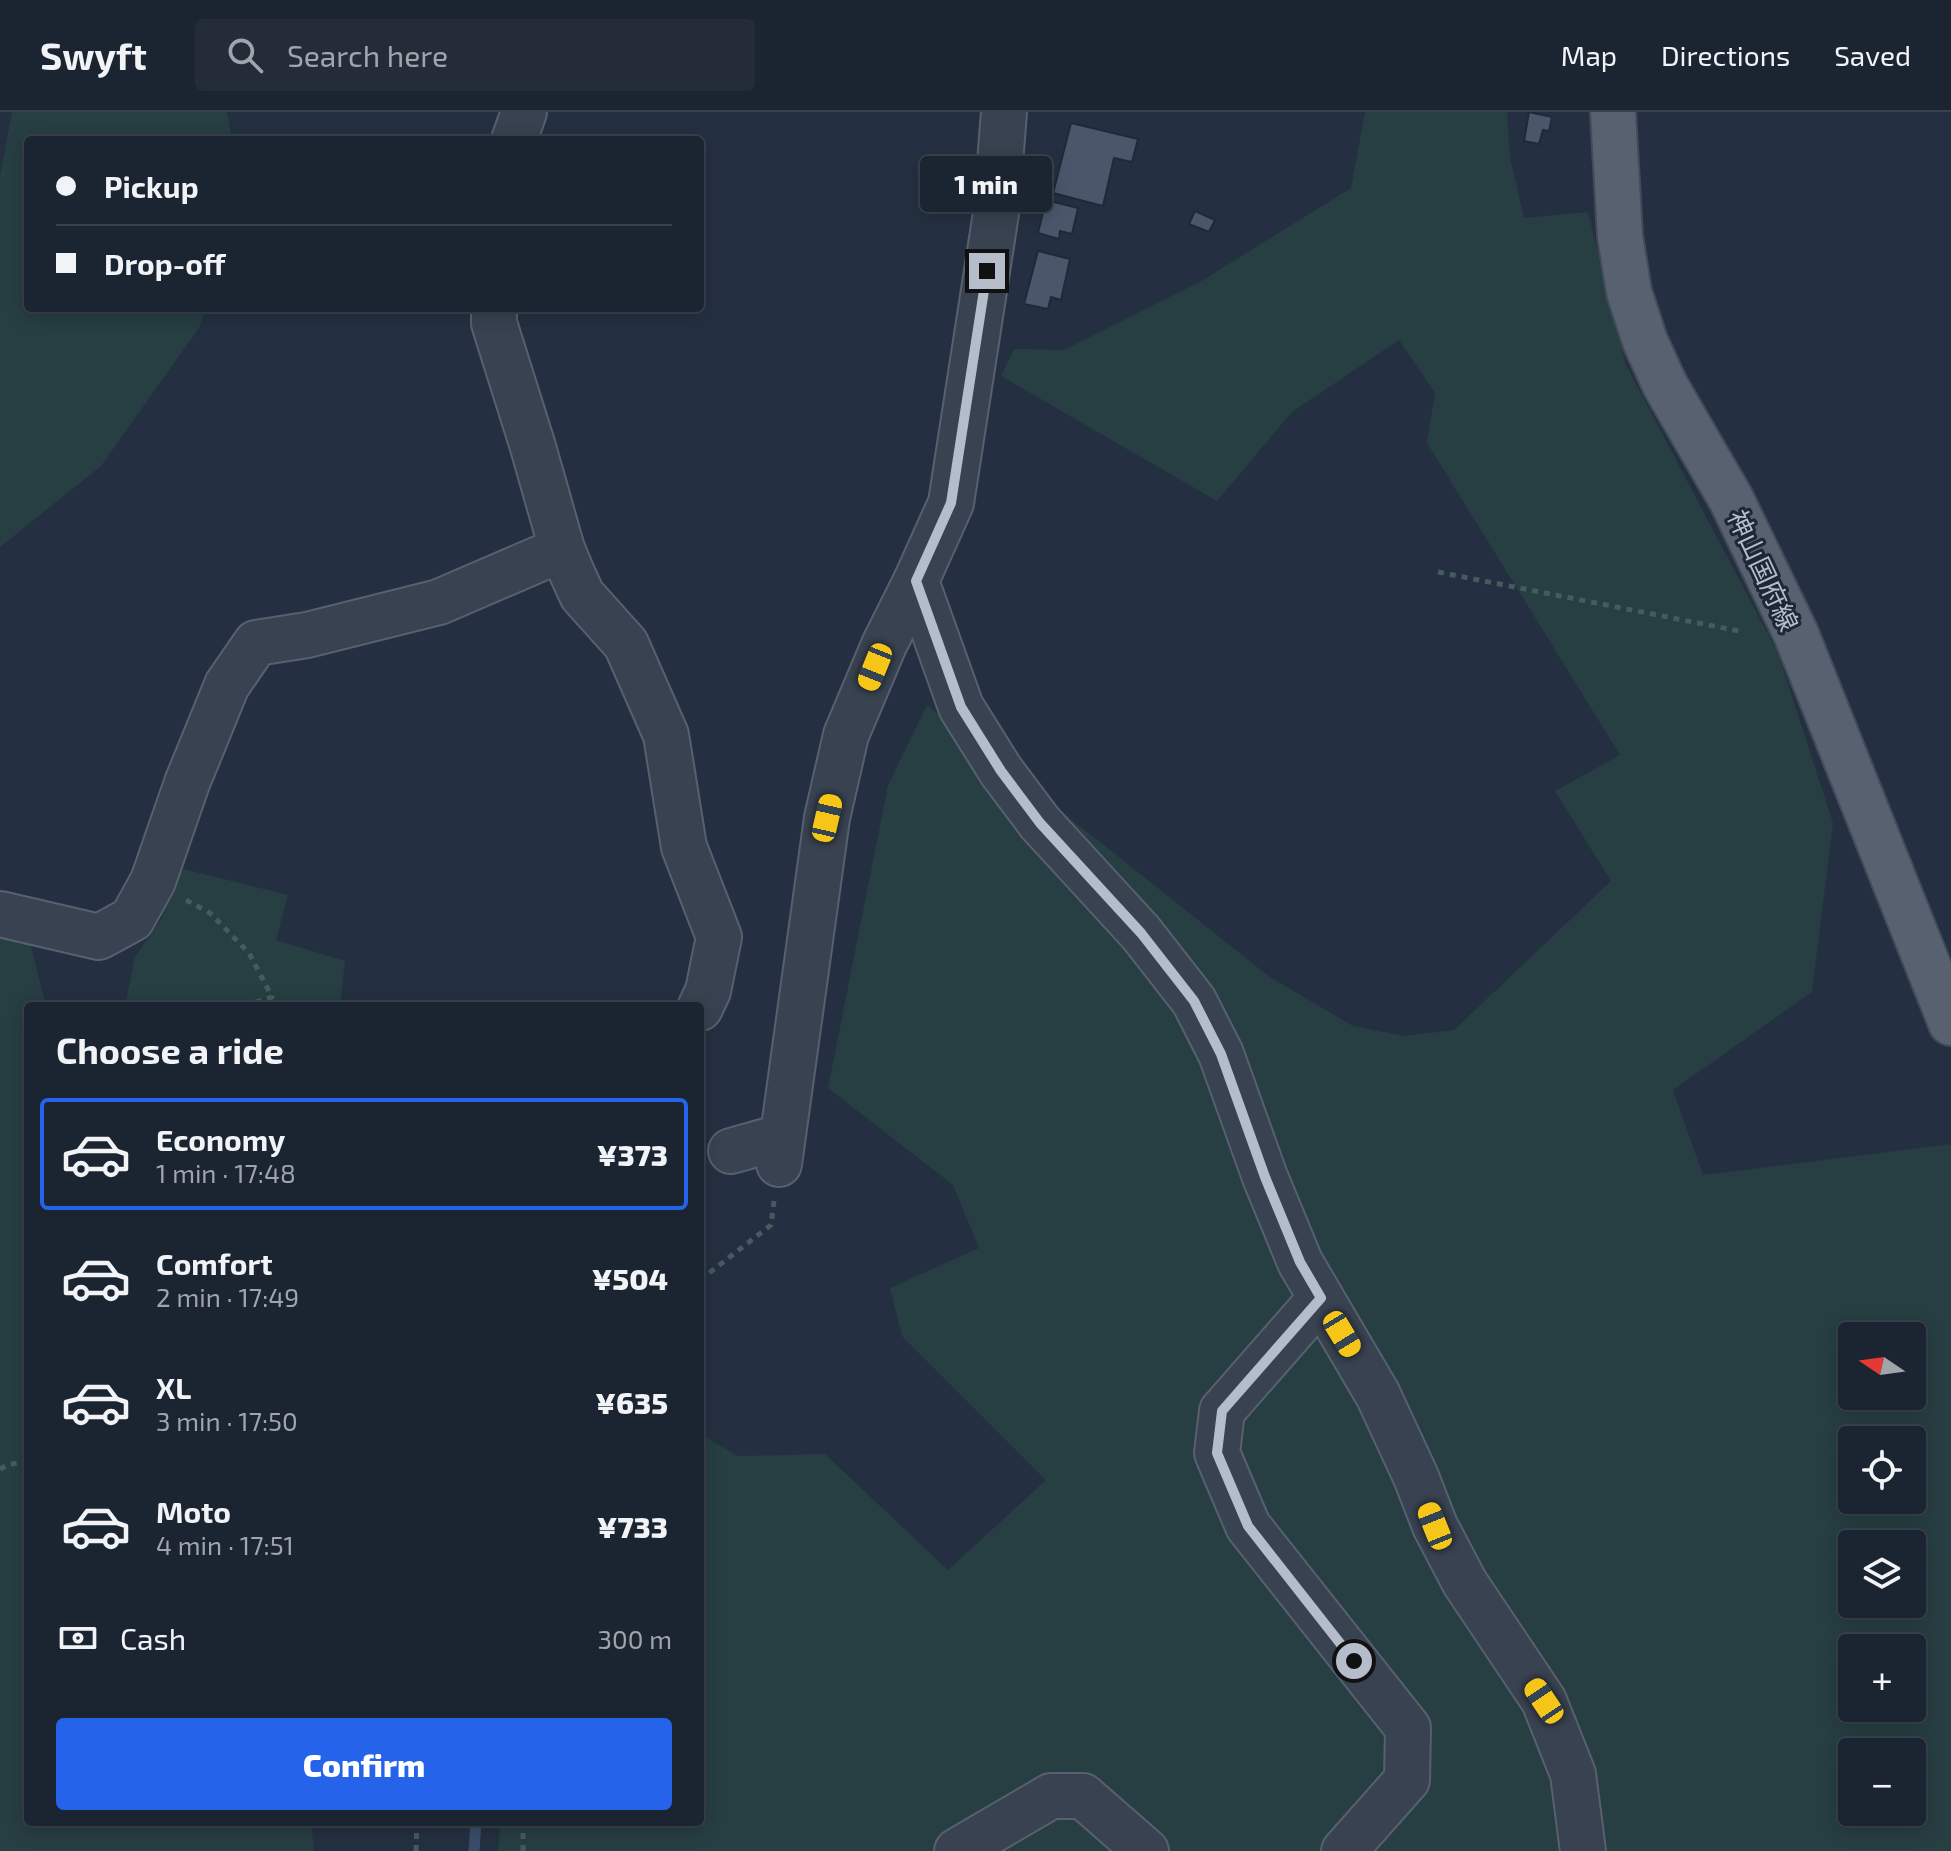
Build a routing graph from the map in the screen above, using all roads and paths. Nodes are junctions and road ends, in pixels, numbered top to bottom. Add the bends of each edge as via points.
1 (524, 112) edge
2 (1004, 112) edge
3 (1613, 112) edge
4 (515, 136) edge
5 (494, 312) edge
6 (562, 549) junction
7 (1438, 572) dead end
8 (916, 581) junction
9 (1744, 632) dead end
10 (153, 881) junction
11 (0, 914) edge
12 (256, 1002) edge
13 (703, 1002) edge
14 (1951, 1023) edge
15 (780, 1150) junction
16 (731, 1151) dead end
17 (704, 1277) edge
18 (1321, 1298) junction
19 (24, 1462) edge
20 (0, 1469) edge
21 (417, 1826) edge
22 (523, 1826) edge
23 (416, 1851) edge
24 (523, 1851) edge
25 (957, 1851) edge
26 (1146, 1851) edge
27 (1344, 1851) edge
28 (1583, 1851) edge

1 - 4 street
2 - 8 street via 996,213 951,503
3 - 14 main road, 神山国府線 via 1620,236 1629,292 1645,341 1731,499 1796,634
5 - 6 street
6 - 10 street via 439,602 256,643 227,685
6 - 13 street via 582,595 626,644 666,735 684,847 719,937
7 - 9 path
8 - 15 street via 846,735 827,818
8 - 18 street via 961,707 1001,771 1194,1001 1221,1054 1300,1262
10 - 11 street via 132,919 99,937
10 - 12 path via 210,913 249,953 272,997
15 - 16 street
15 - 17 path via 771,1225
18 - 27 street via 1222,1411 1217,1453 1248,1526 1408,1728 1407,1780
18 - 28 street via 1378,1395 1465,1583 1544,1701 1573,1774
19 - 20 path
21 - 23 path
22 - 24 path
25 - 26 street via 1051,1796 1083,1796

